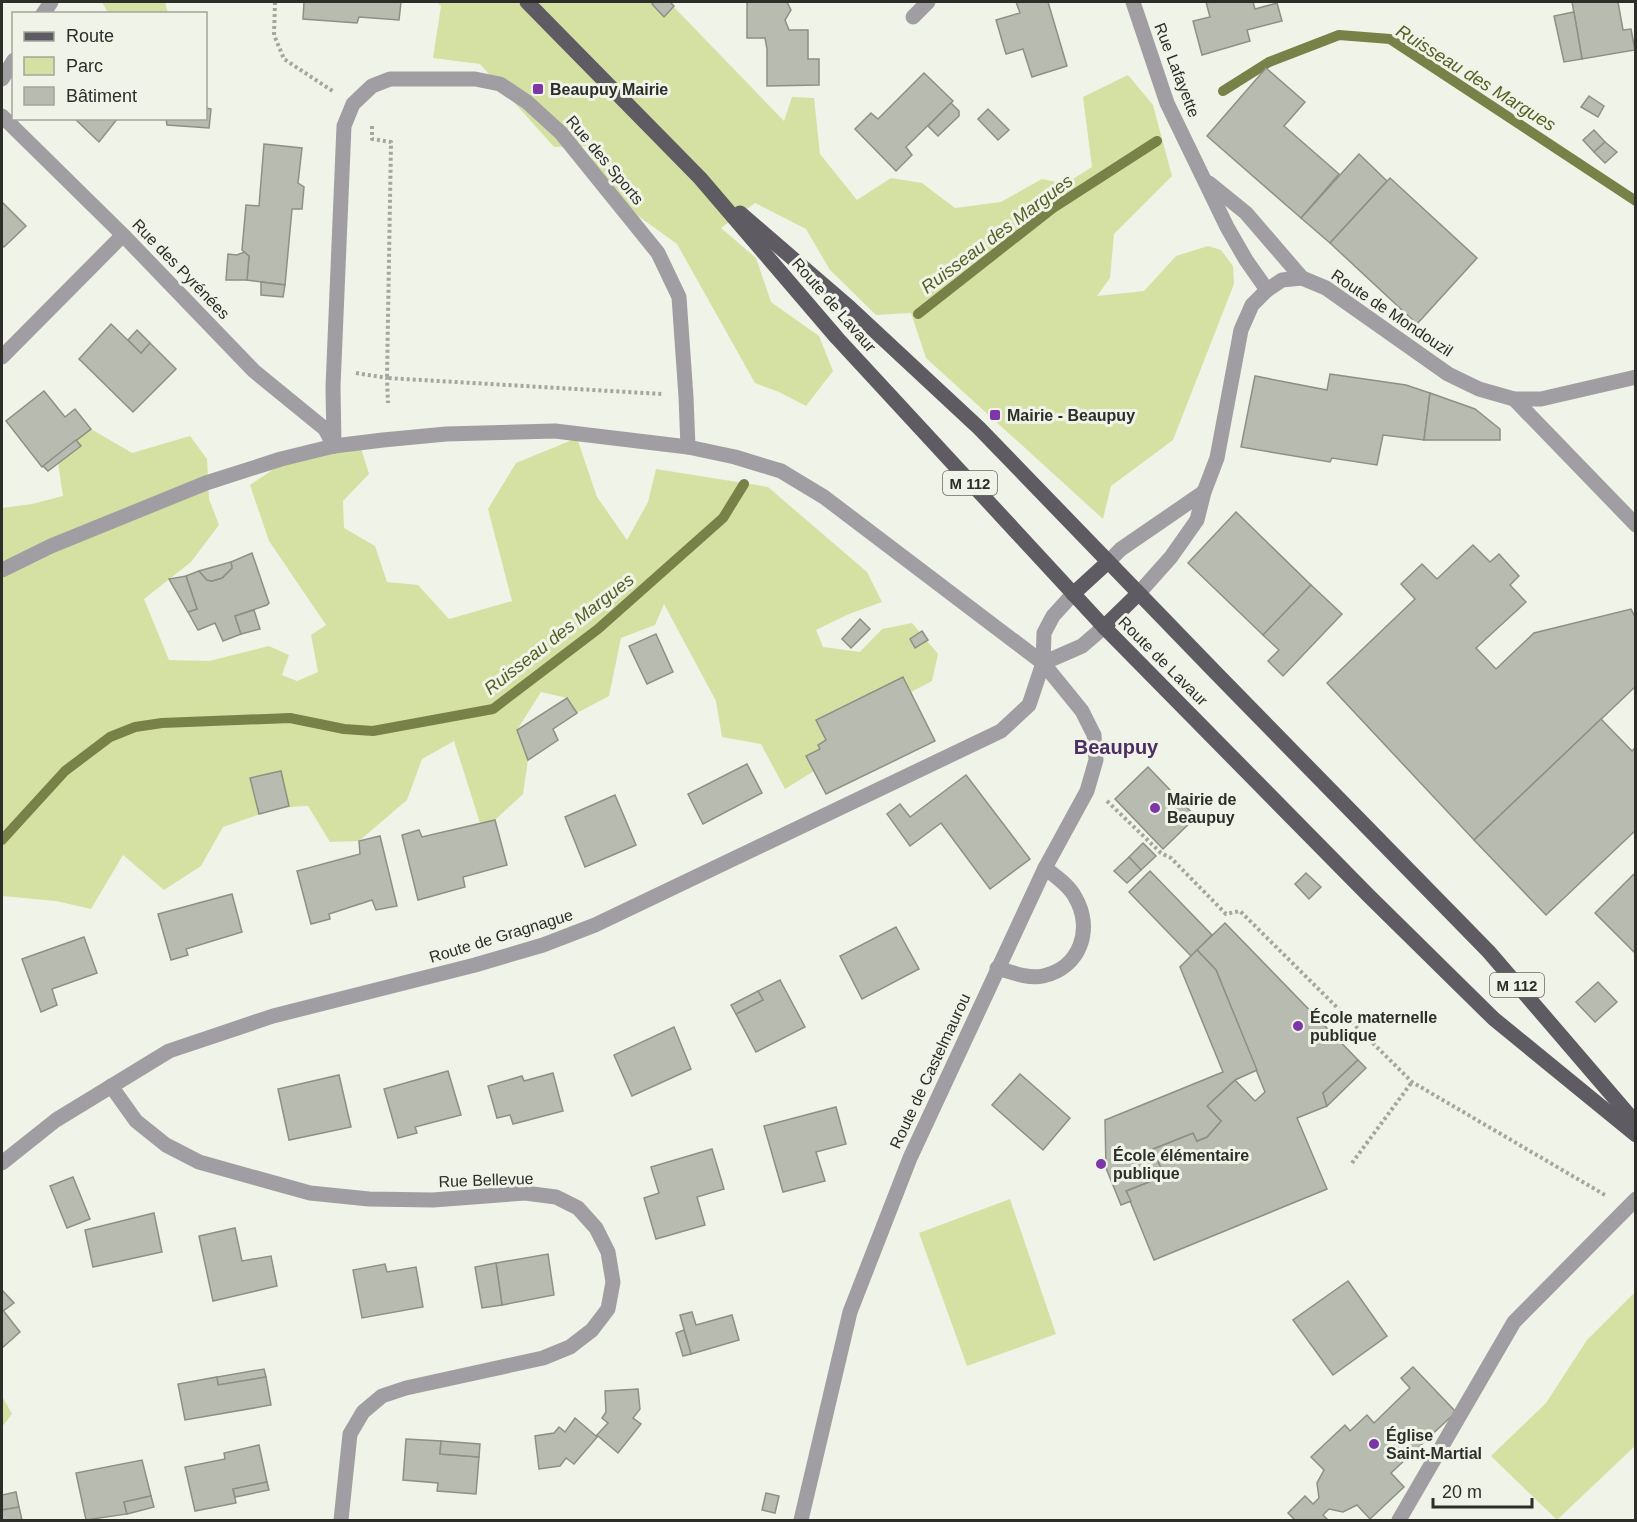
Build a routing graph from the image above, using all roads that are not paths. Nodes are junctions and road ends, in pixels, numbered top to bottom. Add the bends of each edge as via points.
1 (527, 2) edge
2 (928, 2) edge
3 (1133, 2) edge
4 (913, 17) dead end
5 (12, 63) edge
6 (2, 78) edge
7 (2, 116) edge
8 (700, 178) junction
9 (1206, 182) junction
10 (123, 235) junction
11 (1302, 278) junction
12 (1267, 290) junction
13 (2, 357) edge
14 (1635, 377) edge
15 (1514, 399) junction
16 (334, 446) junction
17 (688, 447) junction
18 (1204, 492) junction
19 (1635, 525) edge
20 (1108, 562) junction
21 (2, 570) edge
22 (1073, 594) junction
23 (1138, 594) junction
24 (1104, 627) junction
25 (1043, 663) junction
26 (1045, 868) junction
27 (997, 968) junction
28 (111, 1086) junction
29 (1635, 1123) edge
30 (1635, 1136) edge
31 (2, 1162) edge
32 (1632, 1207) edge
33 (341, 1521) edge
34 (801, 1521) edge
35 (1399, 1521) edge

1 - 8 main road, Route de Lavaur / M 112
2 - 4 street
3 - 9 street, Rue Lafayette via 1167,103
5 - 6 street
7 - 10 street, Rue des Pyrénées
8 - 20 main road, Route de Lavaur / M 112 via 849,307 979,428
8 - 22 main road, Route de Lavaur / M 112 via 837,338
9 - 11 street, Rue Lafayette via 1246,213
9 - 12 street, Rue Lafayette via 1227,227
10 - 13 street
10 - 16 street, Rue des Pyrénées via 254,371 325,429
11 - 12 street via 1282,280
11 - 15 street, Route de Mondouzil via 1326,288 1448,374 1479,389
12 - 18 street via 1252,304 1241,330 1217,458
14 - 15 street, Route de Mondouzil via 1540,399
15 - 19 street
16 - 17 street, Route de Castelmaurou via 446,434 555,431
16 - 17 street, Rue des Sports via 344,126 353,104 372,86 390,79 475,79 500,84 527,102 561,134 658,253 679,297
16 - 21 street, Route de Castelmaurou via 206,483
17 - 25 street, Route de Castelmaurou via 781,471 824,497
18 - 20 street
18 - 23 street via 1197,520
20 - 22 main road
20 - 23 main road, Route de Lavaur / M 112
22 - 24 main road, Route de Lavaur / M 112
22 - 25 street, Route de Gragnague via 1044,633
23 - 24 main road
23 - 29 main road, Route de Lavaur / M 112 via 1489,952
24 - 25 street via 1082,646
24 - 30 main road, Route de Lavaur / M 112 via 1494,1018
25 - 26 street, Route de Castelmaurou via 1082,711 1094,735 1096,760 1087,790
25 - 28 street, Route de Gragnague via 1029,705 1002,730 595,925 475,965 217,1034 169,1051
26 - 27 street, Route de Castelmaurou
26 - 27 street via 1074,894 1082,908 1082,944 1066,967 1042,976
27 - 34 street, Route de Castelmaurou via 910,1158 850,1312
28 - 31 street, Route de Gragnague via 56,1120
28 - 33 street, Rue Bellevue via 136,1121 166,1145 199,1162 310,1193 369,1199 433,1200 525,1193 556,1197 578,1208 596,1228 608,1252 613,1282 608,1309 592,1330 570,1347 543,1358 382,1396 363,1412 350,1434
32 - 35 street via 1514,1322

